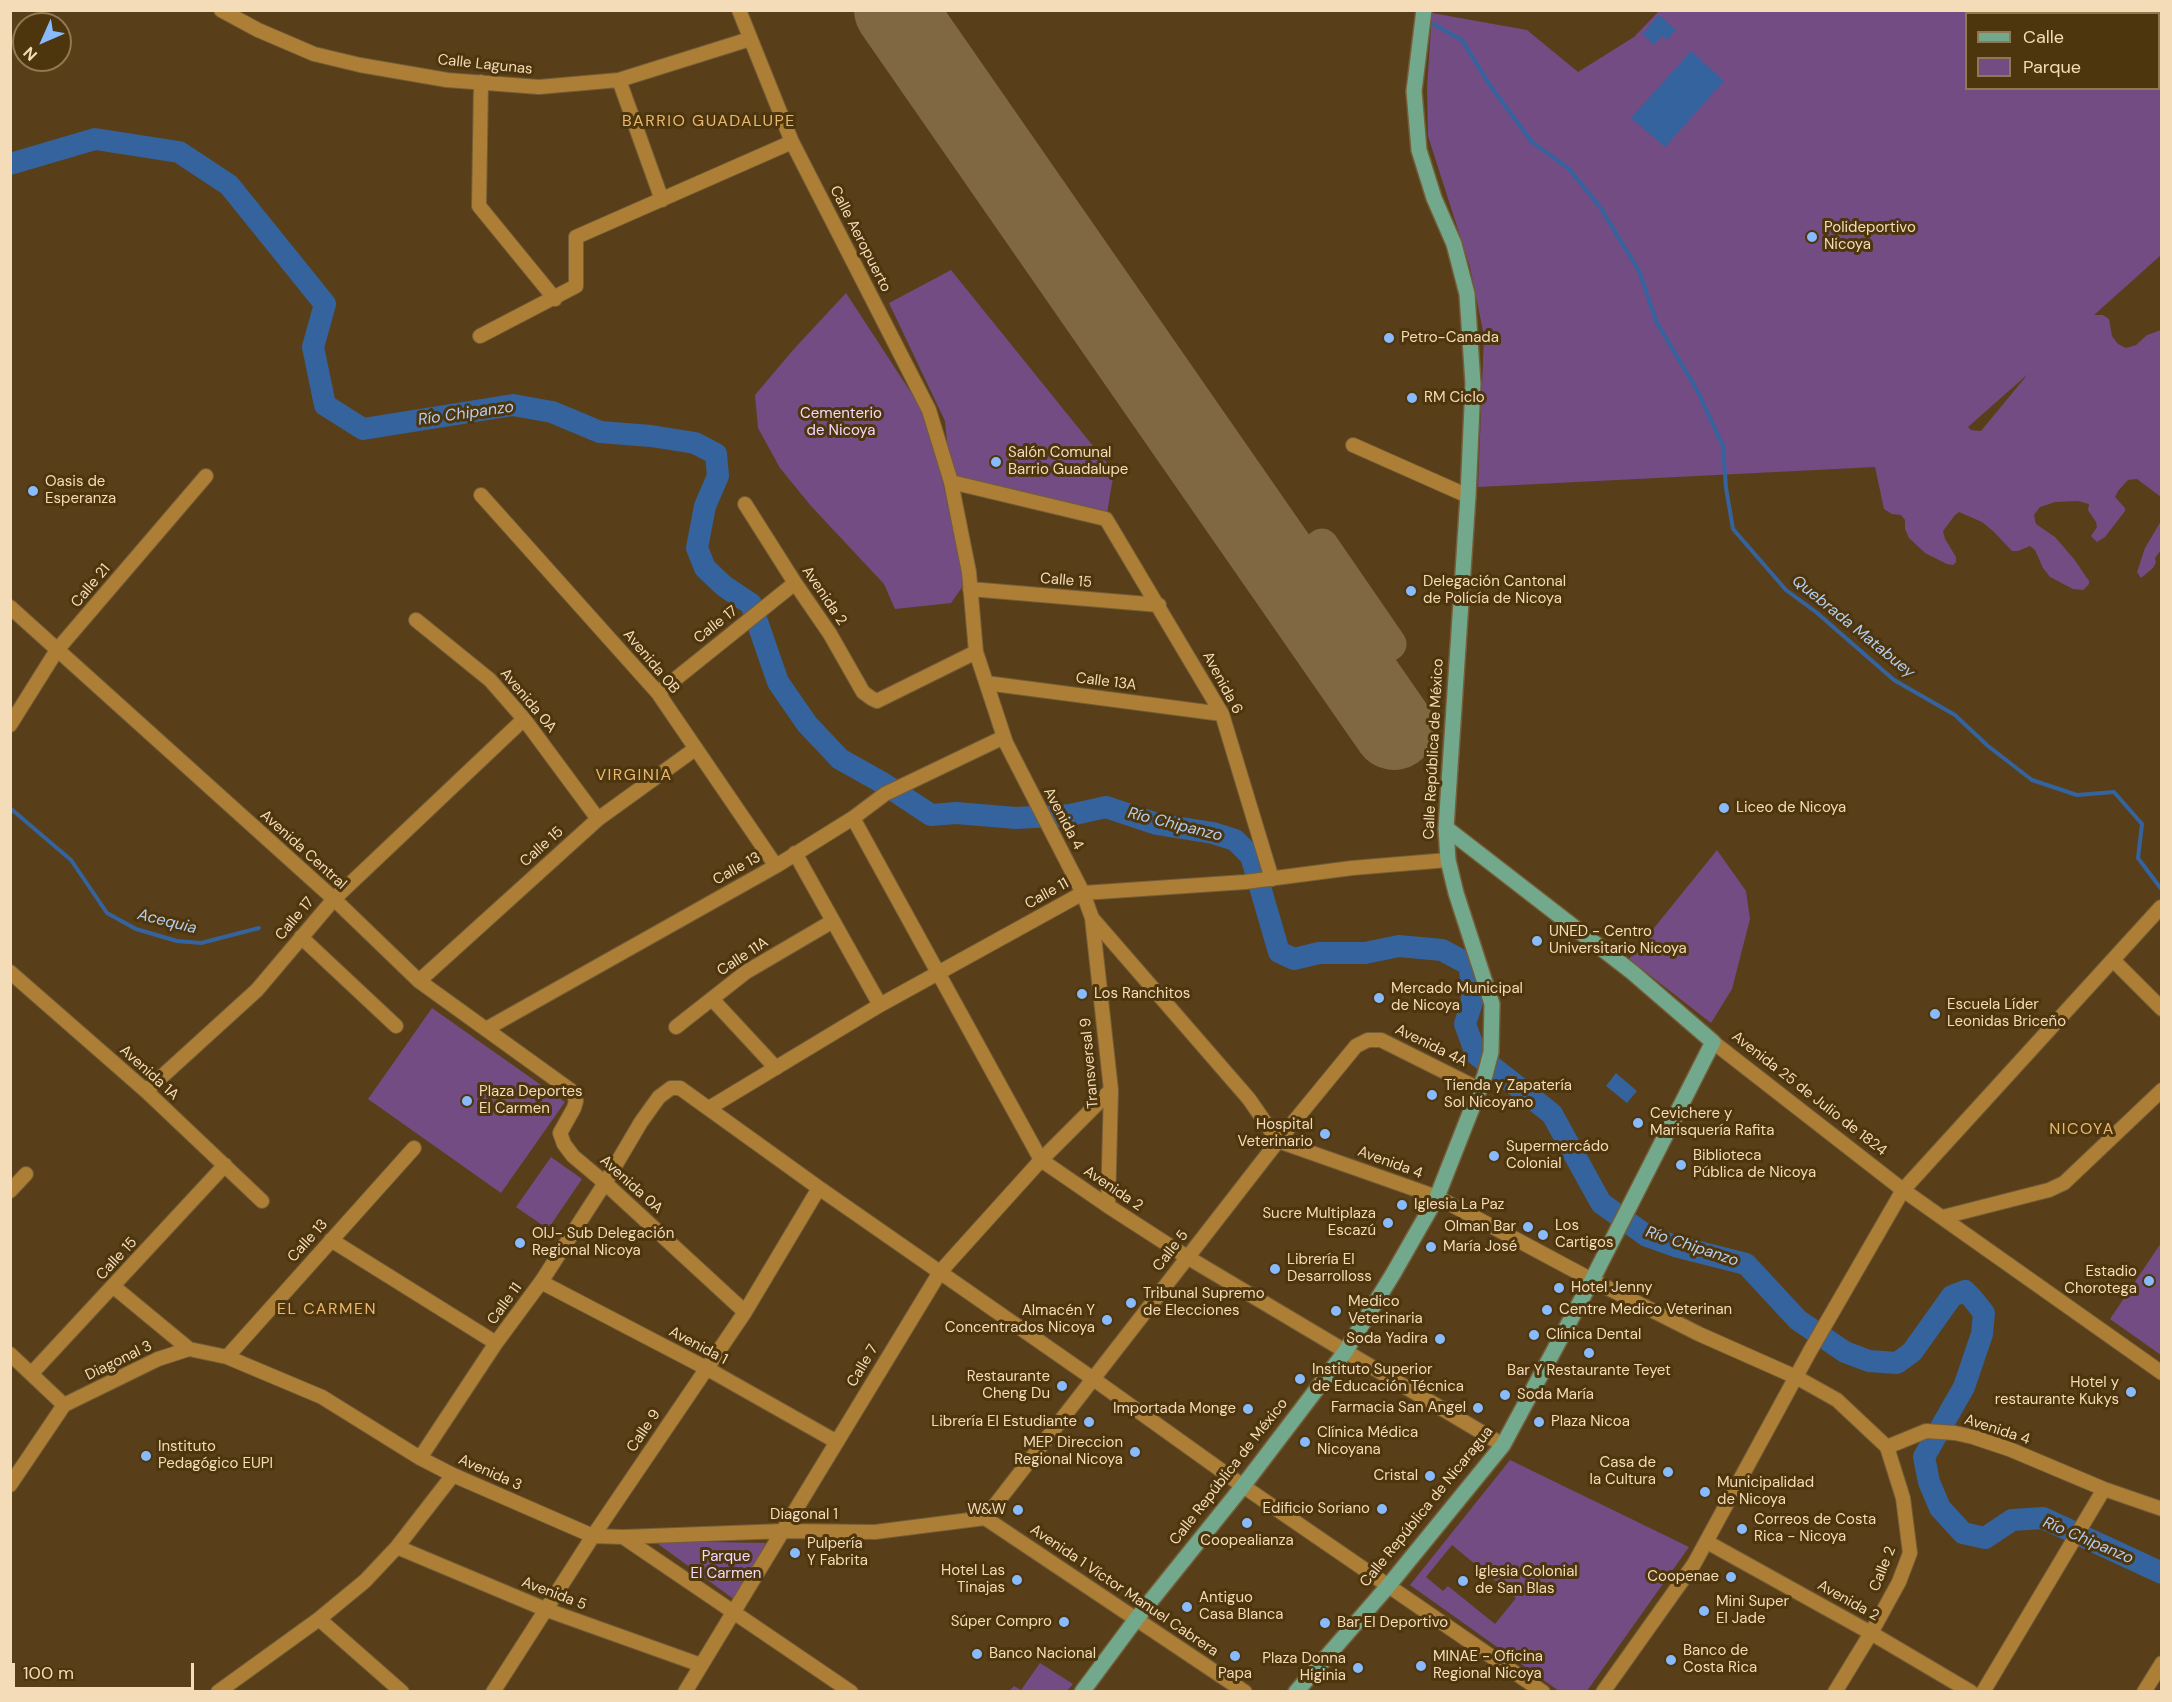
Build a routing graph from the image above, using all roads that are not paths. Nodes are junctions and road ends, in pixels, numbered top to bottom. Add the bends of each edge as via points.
1 (221, 10) edge
2 (739, 10) edge
3 (1424, 10) edge
4 (750, 39) junction
5 (620, 80) junction
6 (481, 82) junction
7 (792, 142) junction
8 (662, 200) junction
9 (555, 299) junction
10 (480, 336) dead end
11 (1353, 445) dead end
12 (206, 476) dead end
13 (951, 482) junction
14 (481, 495) dead end
15 (1468, 496) junction
16 (745, 504) dead end
17 (795, 583) junction
18 (970, 589) junction
19 (1159, 605) junction
20 (10, 607) edge
21 (416, 620) dead end
22 (57, 650) junction
23 (976, 652) junction
24 (986, 683) junction
25 (658, 693) junction
26 (1222, 714) junction
27 (524, 719) junction
28 (10, 725) edge
29 (1004, 737) junction
30 (695, 749) junction
31 (853, 818) junction
32 (598, 819) junction
33 (1446, 828) junction
34 (795, 853) junction
35 (1448, 860) junction
36 (776, 866) junction
37 (1268, 879) junction
38 (1083, 893) junction
39 (334, 899) junction
40 (2161, 907) edge
41 (1092, 918) junction
42 (833, 921) junction
43 (301, 937) junction
44 (2114, 961) junction
45 (10, 972) edge
46 (939, 972) junction
47 (419, 981) junction
48 (712, 999) junction
49 (880, 1005) junction
50 (2162, 1010) edge
51 (396, 1026) dead end
52 (676, 1027) dead end
53 (486, 1029) junction
54 (1713, 1042) junction
55 (1340, 1063) joint
56 (776, 1068) junction
57 (1482, 1082) junction
58 (1112, 1090) junction
59 (2162, 1090) edge
60 (146, 1091) junction
61 (709, 1108) junction
62 (1278, 1141) junction
63 (414, 1148) dead end
64 (573, 1156) joint
65 (1041, 1160) junction
66 (225, 1165) junction
67 (26, 1174) dead end
68 (605, 1183) junction
69 (819, 1188) junction
70 (1903, 1190) junction
71 (10, 1191) edge
72 (1437, 1197) junction
73 (262, 1202) dead end
74 (1108, 1206) junction
75 (1942, 1217) junction
76 (331, 1240) junction
77 (1187, 1257) junction
78 (940, 1272) junction
79 (1592, 1280) junction
80 (541, 1282) junction
81 (114, 1287) junction
82 (745, 1312) junction
83 (496, 1343) junction
84 (189, 1349) junction
85 (1345, 1352) junction
86 (10, 1354) edge
87 (227, 1357) junction
88 (706, 1368) junction
89 (32, 1373) junction
90 (2162, 1373) edge
91 (1796, 1377) junction
92 (1092, 1378) junction
93 (64, 1405) junction
94 (837, 1442) junction
95 (1503, 1445) junction
96 (1887, 1447) junction
97 (420, 1458) junction
98 (453, 1475) junction
99 (10, 1485) edge
100 (1243, 1486) junction
101 (2104, 1489) junction
102 (2162, 1509) edge
103 (985, 1518) junction
104 (784, 1531) junction
105 (593, 1536) junction
106 (623, 1537) junction
107 (1707, 1542) junction
108 (397, 1547) junction
109 (1389, 1585) junction
110 (547, 1610) junction
111 (733, 1612) junction
112 (1137, 1618) junction
113 (320, 1619) junction
114 (1871, 1633) junction
115 (2162, 1663) edge
116 (701, 1665) junction
117 (218, 1692) edge
118 (402, 1692) edge
119 (493, 1692) edge
120 (685, 1692) edge
121 (851, 1692) edge
122 (1082, 1692) edge
123 (1245, 1692) edge
124 (1296, 1692) edge
125 (1543, 1692) edge
126 (1603, 1692) edge
127 (1835, 1692) edge
128 (1971, 1692) edge
129 (1983, 1692) edge
130 (2144, 1692) edge

1 - 6 street, Calle Lagunas via 314,54 447,80
2 - 4 street, Calle Aeropuerto
3 - 15 main road, Calle República de México via 1414,91 1419,150 1454,244 1467,294 1473,384
4 - 5 street, Calle Lagunas
4 - 7 street, Calle Aeropuerto
5 - 6 street, Calle Lagunas via 539,87
5 - 8 street
6 - 9 street via 479,206
7 - 8 street
7 - 13 street, Calle Aeropuerto via 929,411
8 - 9 street via 576,237 576,286
9 - 10 street
11 - 15 street
12 - 22 street, Calle 21
13 - 18 street, Avenida 4
13 - 19 street, Avenida 6 via 1106,519
14 - 25 street, Avenida 0B
15 - 33 main road, Calle República de México
16 - 17 street, Avenida 2
17 - 23 street, Avenida 2 via 863,692 878,701
17 - 25 street, Calle 17
18 - 19 street, Calle 15
18 - 23 street, Avenida 4
19 - 26 street, Avenida 6
20 - 22 street, Avenida Central
21 - 27 street, Avenida 0A via 490,680
22 - 28 street, Calle 21
22 - 39 street, Avenida Central
23 - 24 street, Avenida 4
24 - 26 street, Calle 13A
24 - 29 street, Avenida 4
25 - 30 street, Avenida 0B
26 - 37 street, Avenida 6
27 - 32 street, Avenida 0A
27 - 39 street, Calle 17
29 - 31 street, Calle 13 via 885,794
29 - 38 street, Avenida 4
30 - 32 street, Calle 15
30 - 36 street, Avenida 0B
31 - 34 street, Calle 13
31 - 46 street, Avenida 2
32 - 47 street, Calle 15
33 - 35 main road, Calle República de México
33 - 54 main road, Avenida 25 de Julio de 1824 via 1632,972
34 - 36 street, Calle 13
34 - 42 street
35 - 37 street, Calle 11
35 - 57 main road, Calle República de México via 1492,1004 1491,1052
36 - 53 street, Calle 13
37 - 38 street, Calle 11
38 - 41 street, Avenida 4
38 - 46 street, Calle 11
39 - 43 street, Calle 17
39 - 47 street, Avenida Central
40 - 44 street
41 - 58 street, Transversal 9
41 - 62 street, Avenida 4 via 1249,1099
42 - 48 street, Calle 11A via 746,972
42 - 49 street
43 - 51 street
43 - 60 street, Calle 17 via 256,990
44 - 50 street
44 - 70 street
45 - 60 street, Avenida 1A
46 - 49 street, Calle 11
46 - 65 street, Avenida 2
47 - 53 street, Avenida Central
48 - 52 street, Calle 11A
48 - 56 street
49 - 56 street, Calle 11
53 - 64 street, Avenida Central via 573,1092 574,1108 560,1133
54 - 70 street, Avenida 25 de Julio de 1824
54 - 79 main road, Calle República de Nicaragua
55 - 57 street, Avenida 4A via 1356,1046 1380,1040
55 - 62 street, Calle 5
56 - 61 street, Calle 11
57 - 72 main road, Calle República de México
58 - 65 street, Calle 7
58 - 74 street, Transversal 9
59 - 75 street via 2064,1183
60 - 66 street, Avenida 1A
61 - 68 street, Calle 11 via 680,1088 671,1088 659,1097 641,1122
61 - 69 street
62 - 72 street, Avenida 4
62 - 77 street, Calle 5
63 - 76 street, Calle 13
64 - 68 street, Avenida 0A
65 - 74 street, Avenida 2
65 - 78 street, Calle 7
66 - 73 street, Avenida 1A
66 - 81 street, Calle 15
67 - 71 street
68 - 80 street, Calle 11
68 - 82 street, Avenida 0A
69 - 78 street
69 - 82 street, Calle 9
70 - 75 street, Avenida 25 de Julio de 1824
70 - 91 street
72 - 79 street, Avenida 4
72 - 85 main road, Calle República de México
74 - 77 street, Avenida 2
75 - 90 street, Avenida 25 de Julio de 1824
76 - 83 street
76 - 87 street, Calle 13
77 - 85 street, Avenida 2
77 - 92 street, Calle 5
78 - 92 street
78 - 94 street, Calle 7
79 - 91 street, Avenida 4
79 - 95 main road, Calle República de Nicaragua
80 - 83 street, Calle 11
80 - 88 street, Avenida 1
81 - 84 street, Avenida 3
81 - 89 street, Calle 15
82 - 88 street, Calle 9
83 - 97 street, Calle 11
84 - 87 street, Avenida 3
84 - 93 street, Diagonal 3 via 158,1359
85 - 95 street, Avenida 2
85 - 100 main road, Calle República de México
86 - 89 street
87 - 97 street, Avenida 3 via 322,1397
88 - 94 street, Avenida 1
88 - 105 street, Calle 9
89 - 93 street
91 - 96 street, Avenida 4 via 1838,1400
91 - 107 street
92 - 100 street
92 - 103 street, Calle 5
93 - 99 street
94 - 104 street, Calle 7
95 - 109 main road, Calle República de Nicaragua
96 - 101 street, Avenida 4 via 1926,1431 1955,1433 2009,1449
96 - 114 street, Calle 2 via 1903,1498 1910,1553
97 - 98 street, Avenida 3
98 - 105 street, Avenida 3
98 - 108 street
100 - 109 street
100 - 112 main road, Calle República de México
101 - 102 street, Avenida 4
101 - 129 street
103 - 104 street, Diagonal 1 via 875,1532
103 - 112 street, Avenida 1 Víctor Manuel Cabrera
104 - 106 street, Diagonal 1
104 - 111 street, Calle 7
105 - 106 street, Avenida 3
105 - 110 street, Calle 9
106 - 111 street
107 - 114 street, Avenida 2
107 - 126 street
108 - 110 street, Avenida 5
108 - 113 street
109 - 124 main road, Calle República de Nicaragua
109 - 125 street
110 - 116 street, Avenida 5
110 - 119 street, Calle 9
111 - 116 street, Calle 7
111 - 121 street
112 - 122 main road, Calle República de México
112 - 123 street, Avenida 1 Víctor Manuel Cabrera
113 - 117 street
113 - 118 street
114 - 127 street, Calle 2
114 - 128 street, Avenida 2
115 - 130 street
116 - 120 street, Calle 7

